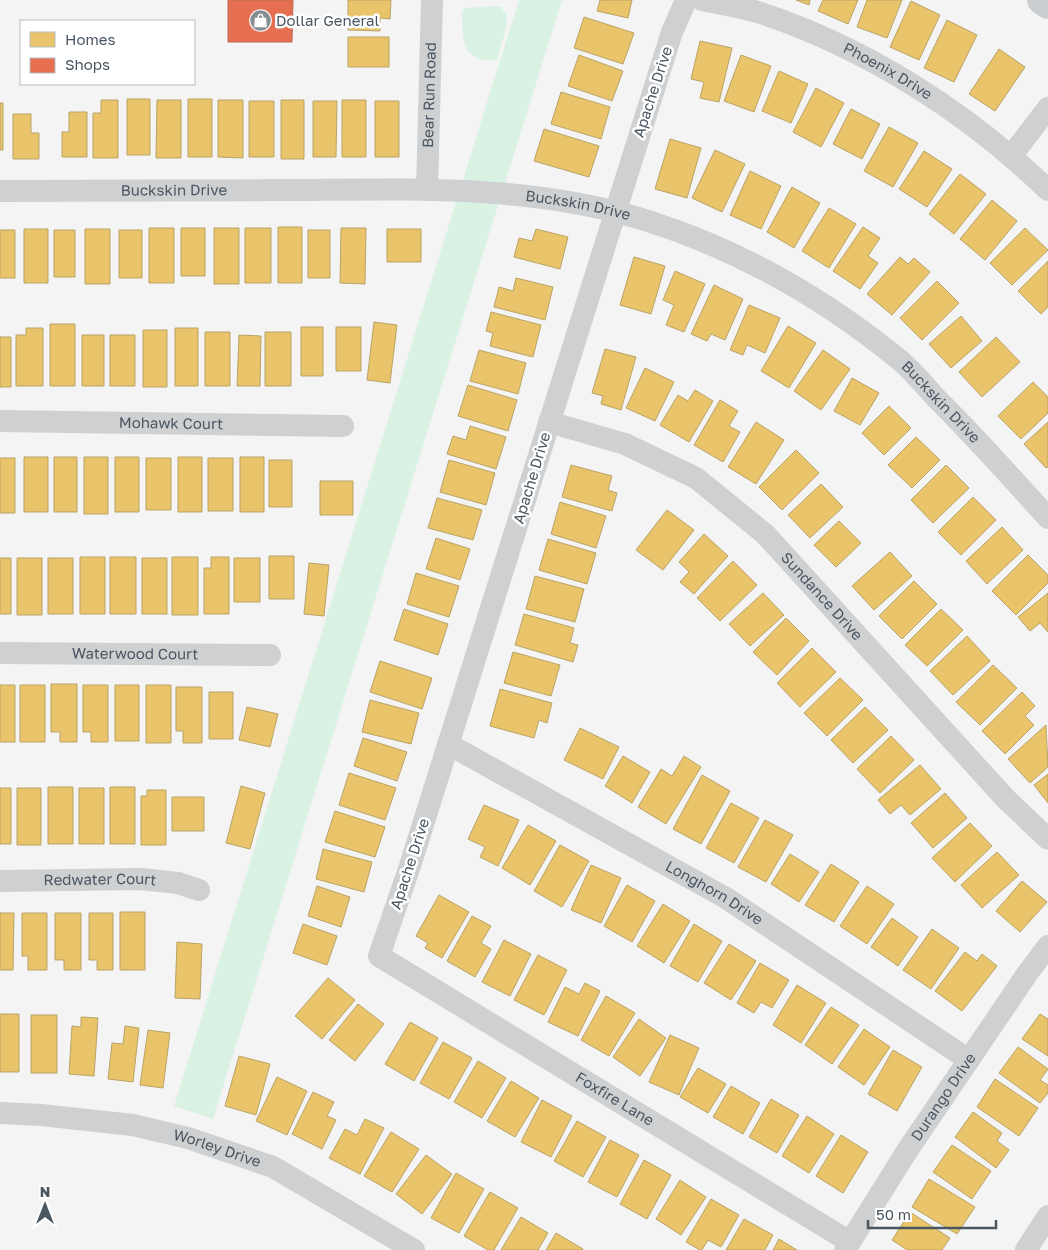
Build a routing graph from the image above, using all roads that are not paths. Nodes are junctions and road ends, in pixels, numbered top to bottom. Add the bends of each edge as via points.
1 (432, 0) edge
2 (686, 0) edge
3 (702, 0) edge
4 (1040, 0) edge
5 (1048, 5) edge
6 (1048, 108) edge
7 (1012, 155) junction
8 (427, 190) junction
9 (1048, 190) edge
10 (0, 191) edge
11 (615, 213) junction
12 (0, 421) edge
13 (549, 422) junction
14 (342, 426) dead end
15 (1048, 518) edge
16 (0, 654) edge
17 (270, 655) dead end
18 (448, 744) junction
19 (1048, 839) edge
20 (0, 881) edge
21 (199, 890) dead end
22 (1048, 946) edge
23 (379, 956) joint
24 (969, 1060) junction
25 (0, 1114) edge
26 (1048, 1216) edge
27 (848, 1246) edge
28 (414, 1250) edge
29 (1026, 1250) edge

1 - 8 street, Bear Run Road
2 - 11 street, Apache Drive via 672,32
3 - 7 street, Phoenix Drive via 760,12 859,53 956,113
4 - 5 main road
6 - 7 street
7 - 9 street, Phoenix Drive
8 - 10 street, Buckskin Drive
8 - 11 street, Buckskin Drive via 558,200
11 - 13 street, Apache Drive
11 - 15 street, Buckskin Drive via 694,237 751,262 858,328 899,359
12 - 14 street, Mohawk Court
13 - 18 street, Apache Drive
13 - 19 street, Sundance Drive via 624,444 696,478 758,528 1005,798
16 - 17 street, Waterwood Court
18 - 23 street, Apache Drive
18 - 24 street, Longhorn Drive via 726,898
20 - 21 street, Redwater Court via 141,879 178,883
22 - 24 street, Durango Drive
23 - 27 street, Foxfire Lane
24 - 27 street, Durango Drive via 907,1150
25 - 28 street, Worley Drive via 133,1125 188,1138 273,1167
26 - 29 street

